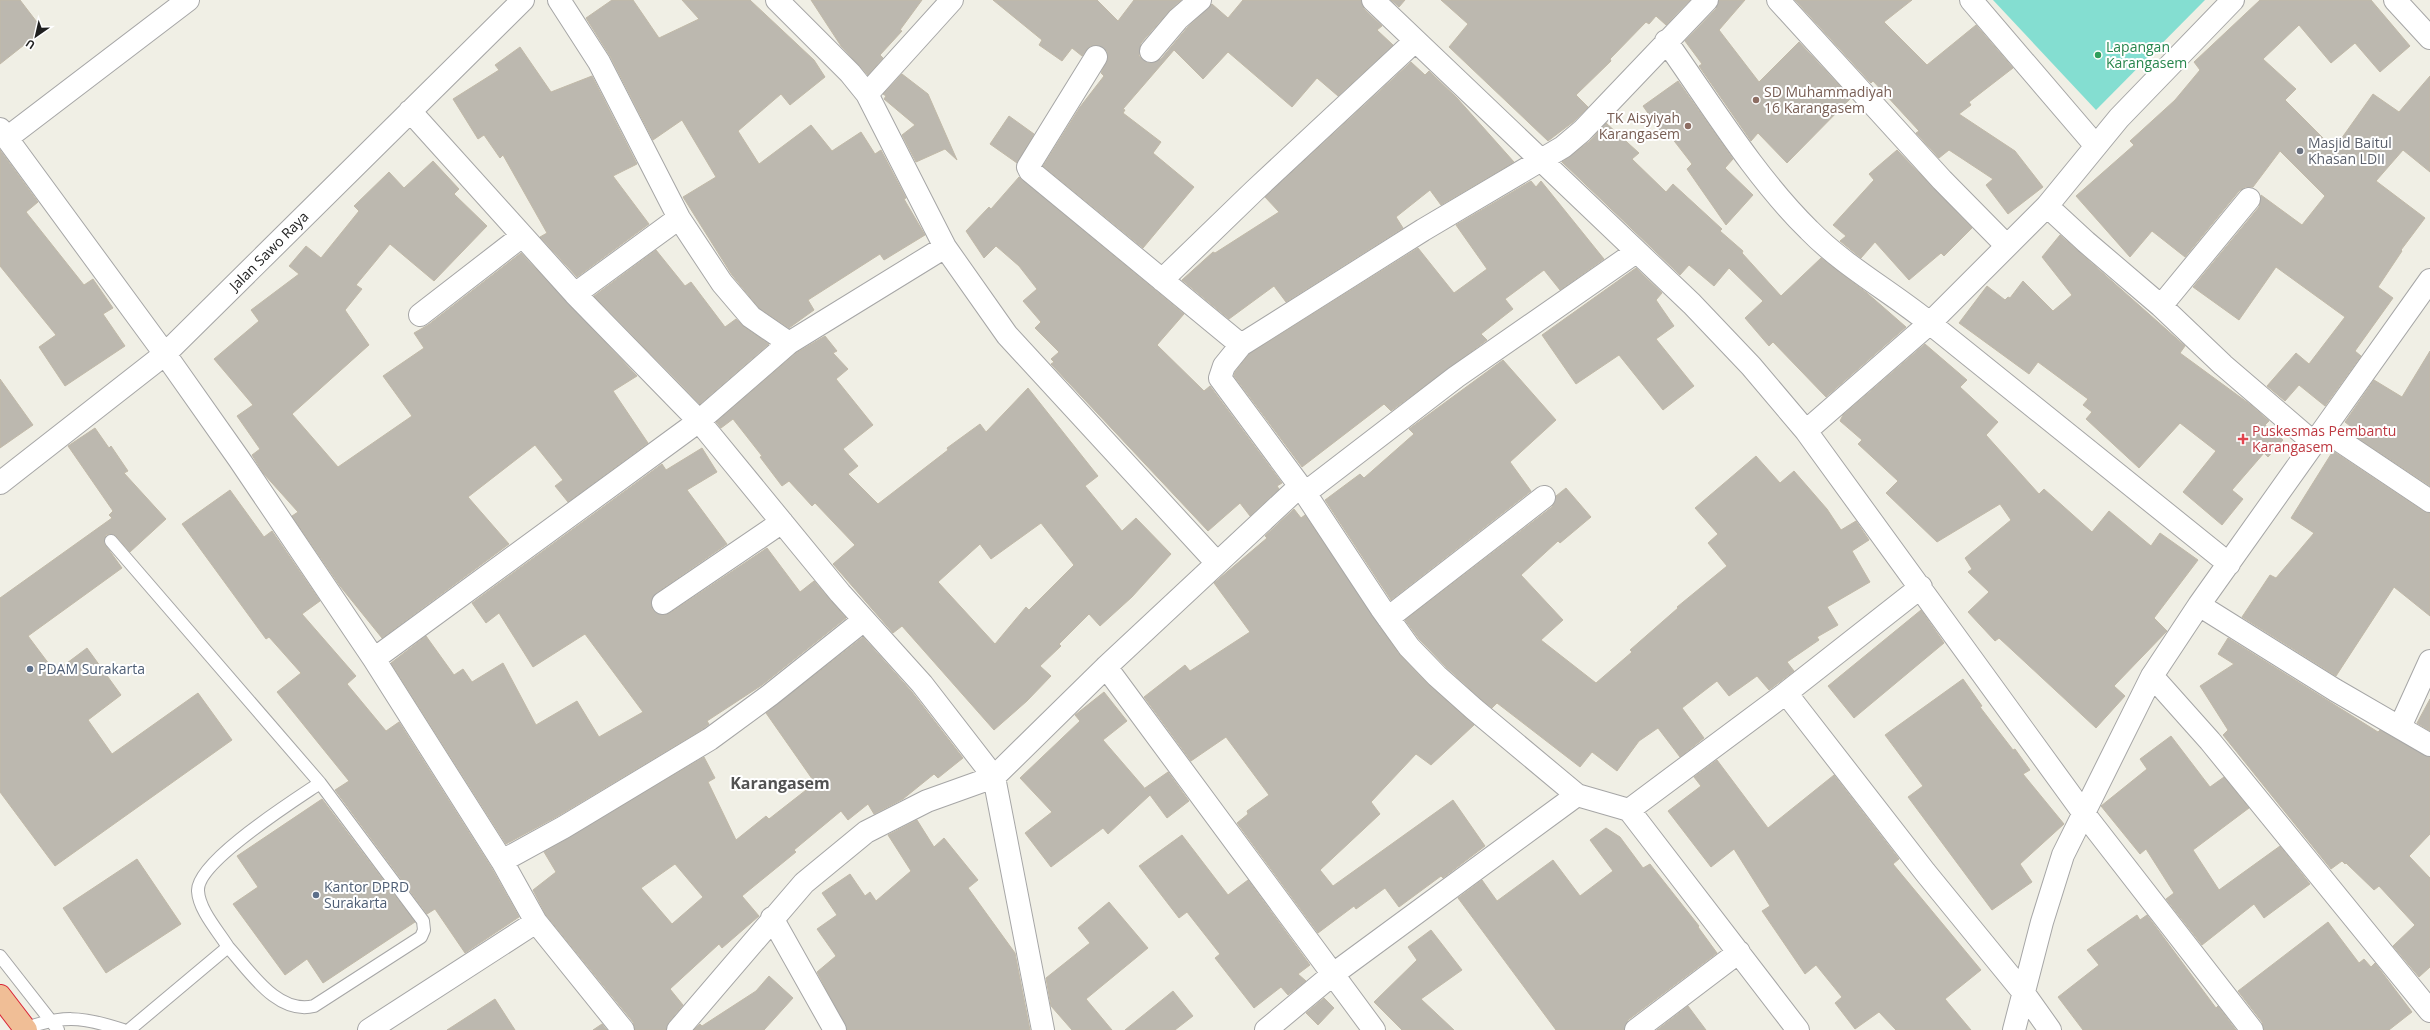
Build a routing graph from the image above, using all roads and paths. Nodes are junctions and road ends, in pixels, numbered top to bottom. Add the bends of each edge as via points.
1 (188, 0) edge
2 (523, 0) edge
3 (560, 0) edge
4 (777, 0) edge
5 (952, 0) edge
6 (1200, 0) edge
7 (1373, 0) edge
8 (1708, 0) edge
9 (1778, 0) edge
10 (1971, 0) edge
11 (2233, 0) edge
12 (2395, 0) edge
13 (2430, 38) edge
14 (1415, 41) junction
15 (1666, 41) junction
16 (1151, 52) dead end
17 (1096, 57) dead end
18 (867, 94) junction
19 (410, 111) junction
20 (4, 134) edge
21 (2096, 146) junction
22 (1541, 158) junction
23 (2249, 199) dead end
24 (2047, 206) junction
25 (679, 218) junction
26 (522, 236) junction
27 (2007, 246) junction
28 (945, 247) junction
29 (1636, 252) junction
30 (1162, 280) junction
31 (575, 294) junction
32 (2426, 294) edge
33 (2161, 306) junction
34 (420, 315) dead end
35 (1930, 323) junction
36 (789, 343) junction
37 (1241, 345) junction
38 (165, 354) junction
39 (698, 421) junction
40 (1806, 431) junction
41 (2319, 437) junction
42 (0, 483) edge
43 (1303, 489) junction
44 (1544, 497) dead end
45 (2430, 501) edge
46 (782, 522) junction
47 (112, 541) dead end
48 (1217, 563) junction
49 (2229, 564) junction
50 (1921, 587) junction
51 (663, 603) dead end
52 (2199, 605) junction
53 (1388, 618) junction
54 (864, 620) junction
55 (374, 659) junction
56 (2430, 661) edge
57 (1106, 667) junction
58 (2152, 676) junction
59 (1786, 693) junction
60 (2400, 727) junction
61 (2430, 745) edge
62 (994, 777) junction
63 (320, 783) junction
64 (1577, 795) junction
65 (1629, 810) junction
66 (2085, 815) junction
67 (502, 861) junction
68 (772, 918) junction
69 (536, 922) junction
70 (228, 947) junction
71 (1738, 952) junction
72 (0, 956) edge
73 (1332, 975) junction
74 (2023, 992) junction
75 (0, 996) edge
76 (2430, 1011) edge
77 (50, 1020) junction
78 (23, 1029) edge
79 (58, 1030) edge
80 (124, 1030) edge
81 (129, 1030) edge
82 (369, 1030) edge
83 (623, 1030) edge
84 (678, 1030) edge
85 (835, 1030) edge
86 (1043, 1030) edge
87 (1266, 1030) edge
88 (1374, 1030) edge
89 (1636, 1030) edge
90 (1798, 1030) edge
91 (2014, 1030) edge
92 (2050, 1030) edge
93 (2252, 1030) edge

1 - 20 street
2 - 19 street, Jalan Sawo Raya
3 - 25 street via 599,62
4 - 18 street via 850,73
5 - 18 street
6 - 16 street via 1178,19
7 - 14 street
8 - 15 street
9 - 27 street via 1942,180
10 - 21 street
11 - 21 street via 2119,118
12 - 13 street
14 - 22 street
14 - 30 street
15 - 22 street via 1582,131 1563,147
15 - 35 street via 1782,202 1836,254
17 - 30 street via 1028,167
18 - 28 street
19 - 26 street
19 - 38 street, Jalan Sawo Raya
20 - 38 street
21 - 24 street
22 - 29 street
22 - 37 street
23 - 33 street
24 - 27 street
24 - 33 street
25 - 31 street
25 - 36 street via 738,303 768,330
26 - 31 street
26 - 34 street
27 - 35 street
28 - 36 street
28 - 48 street via 1007,335
29 - 40 street via 1692,304 1751,366
29 - 43 street via 1456,377
30 - 37 street
31 - 39 street
32 - 41 street
33 - 41 street via 2223,365
35 - 40 street
35 - 49 street
36 - 39 street
37 - 43 street via 1224,366 1220,375 1221,381
38 - 42 street, Jalan Sawo Raya
38 - 55 street
39 - 46 street
39 - 55 street
40 - 50 street
41 - 45 street
41 - 49 street
43 - 48 street
43 - 53 street
44 - 53 street
46 - 51 street
46 - 54 street
47 - 63 lane
48 - 57 street
49 - 52 street
50 - 59 street
50 - 66 street
52 - 58 street
52 - 60 street via 2335,690
53 - 64 street via 1409,647 1436,676
54 - 62 street via 922,684
54 - 67 street via 764,700 710,739 564,827
55 - 67 street
56 - 60 street
57 - 62 street
57 - 73 street
58 - 66 street
58 - 76 street via 2210,741
59 - 65 street
59 - 74 street via 1925,872
60 - 61 street
62 - 68 street via 927,801 866,832 804,883
62 - 86 street
63 - 70 lane via 221,854 201,879 198,889 200,902
63 - 70 lane via 423,921 424,930 420,937 314,1006 307,1008 293,1008 272,995
64 - 65 street
64 - 73 street
65 - 71 street
66 - 74 street via 2063,855
66 - 93 street
67 - 69 street
68 - 84 street
68 - 85 street
69 - 82 street
69 - 83 street
70 - 81 lane
71 - 89 street
71 - 90 street
72 - 77 lane
73 - 87 street
73 - 88 street
74 - 91 street
74 - 92 street
75 - 78 highway
77 - 78 lane
77 - 79 lane
77 - 80 lane via 72,1018

